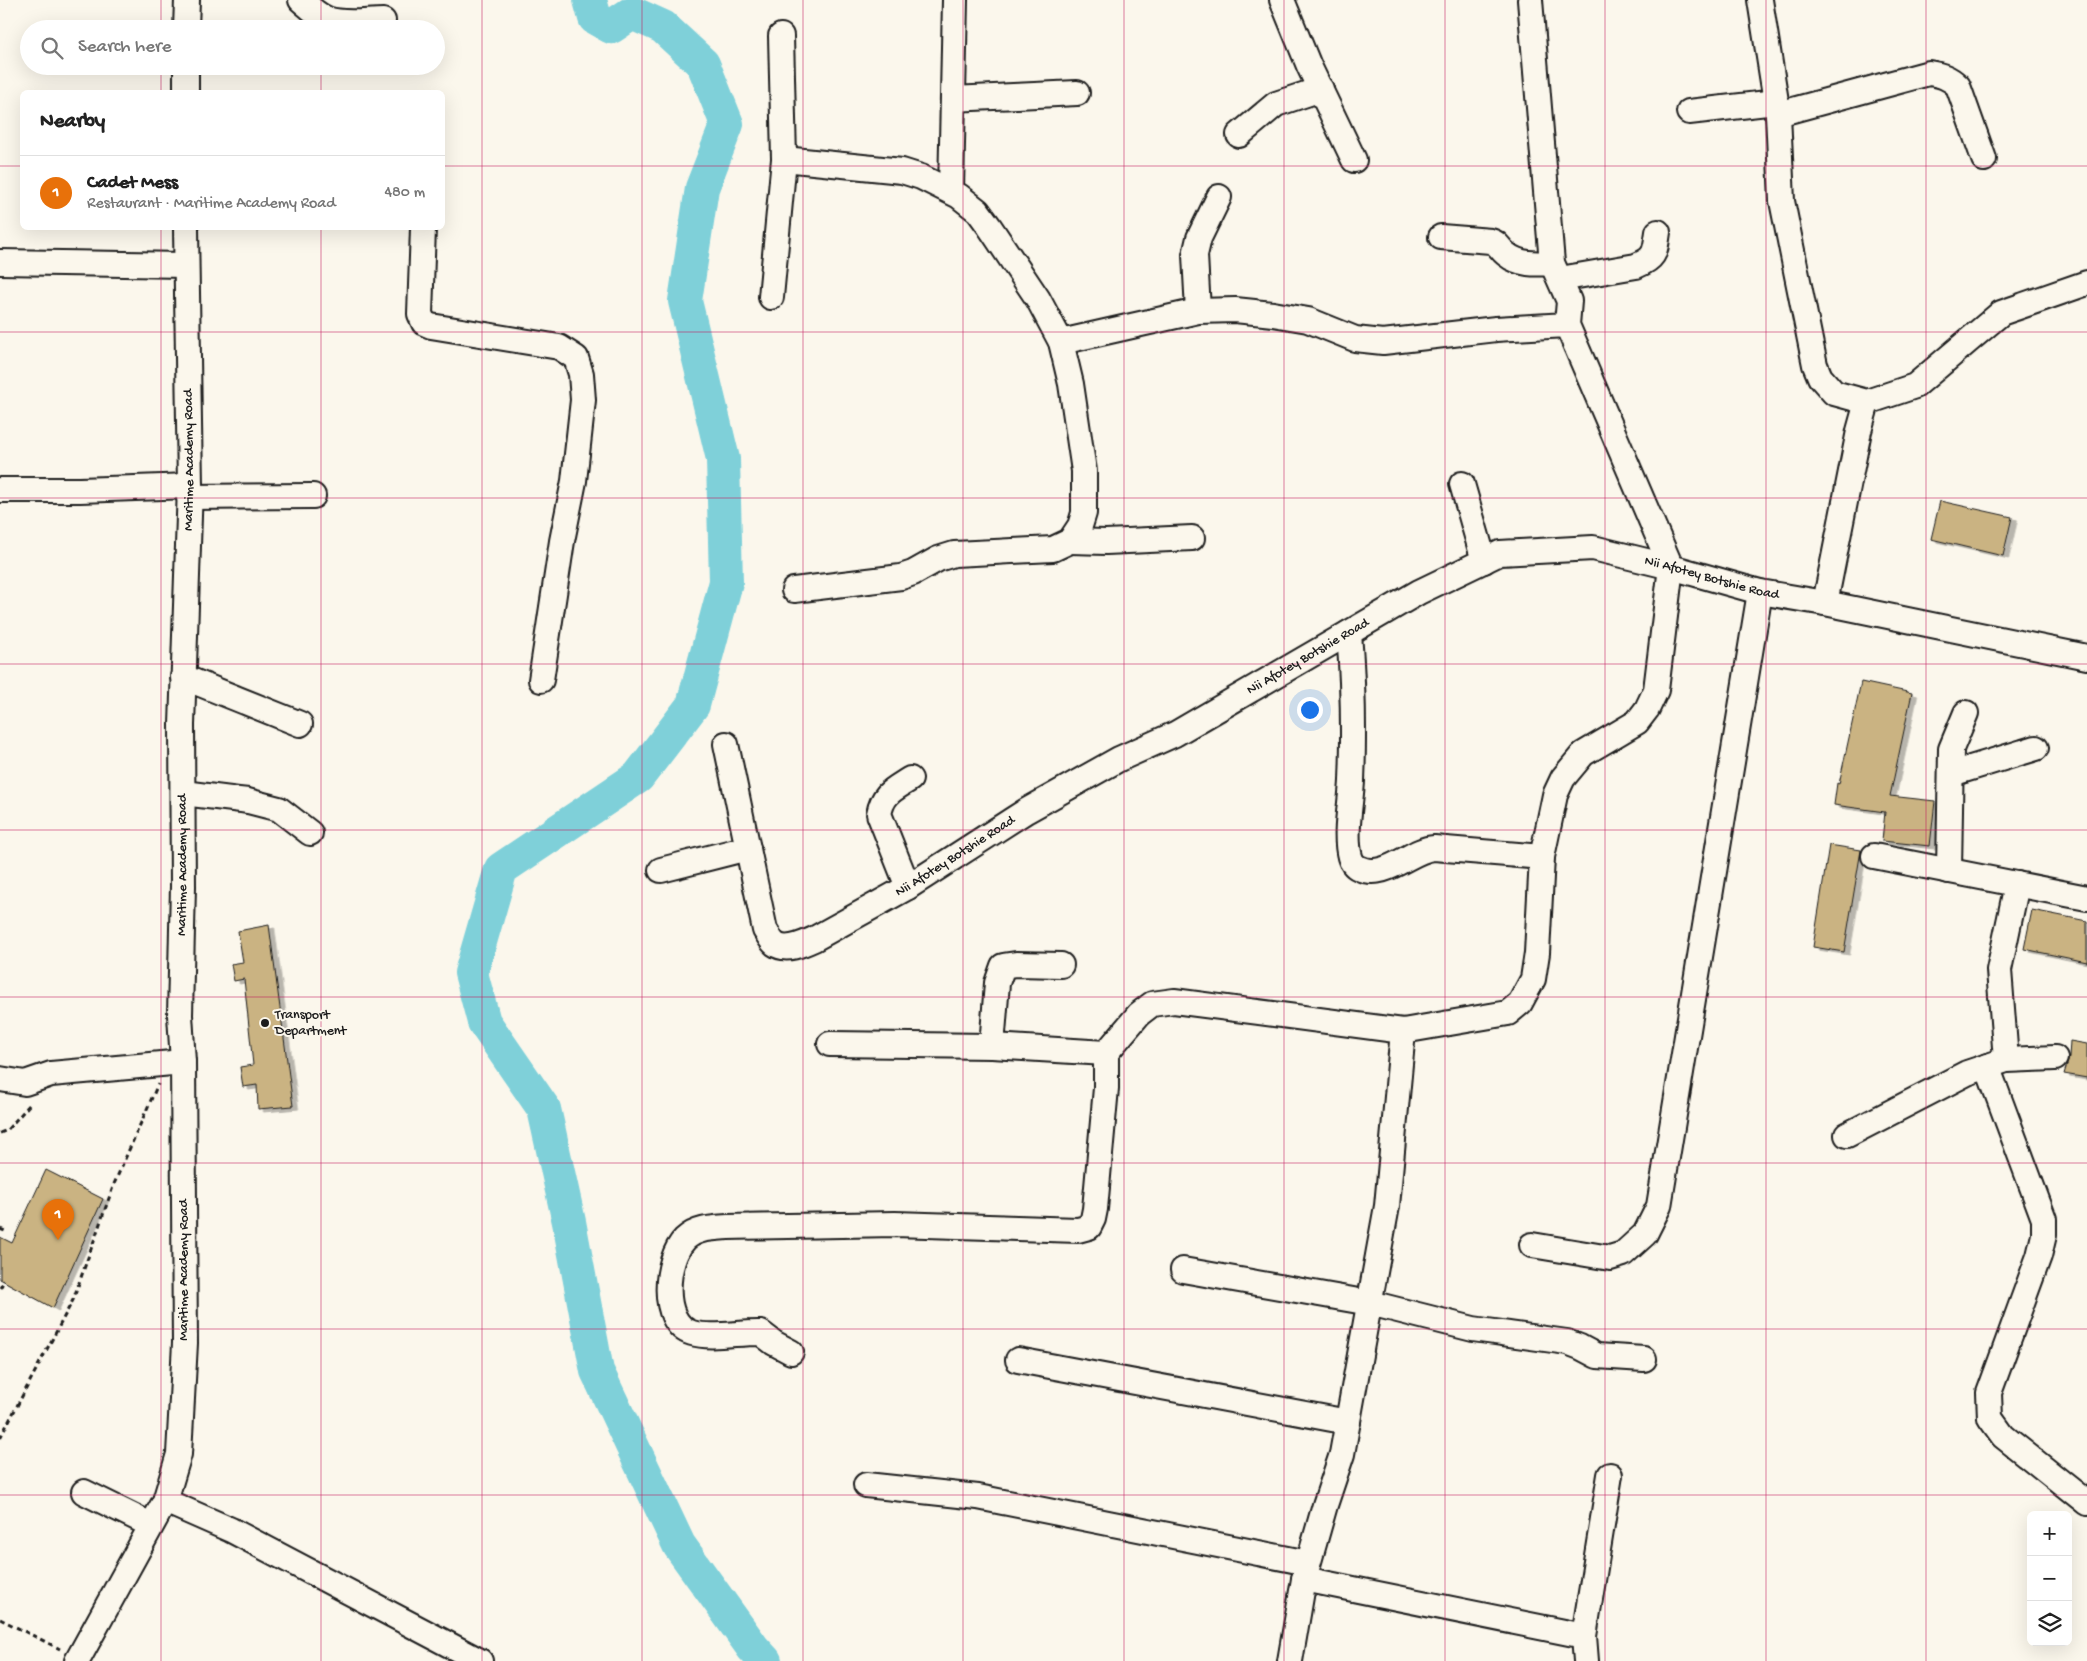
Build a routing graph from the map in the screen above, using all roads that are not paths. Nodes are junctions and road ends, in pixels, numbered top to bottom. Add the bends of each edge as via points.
1 (187, 0) edge
2 (301, 0) edge
3 (955, 0) edge
4 (1282, 0) edge
5 (1530, 0) edge
6 (1760, 0) edge
7 (183, 20) edge
8 (332, 20) edge
9 (781, 36) dead end
10 (186, 75) edge
11 (1321, 89) junction
12 (186, 90) edge
13 (1077, 93) dead end
14 (953, 99) junction
15 (1777, 108) junction
16 (1689, 112) dead end
17 (1239, 135) dead end
18 (784, 159) junction
19 (1984, 159) dead end
20 (1354, 160) dead end
21 (951, 192) junction
22 (1219, 197) dead end
23 (186, 230) edge
24 (423, 230) edge
25 (1658, 232) dead end
26 (1441, 237) dead end
27 (0, 262) edge
28 (186, 265) junction
29 (1556, 271) junction
30 (2087, 283) edge
31 (772, 297) dead end
32 (1198, 311) junction
33 (1567, 325) junction
34 (1061, 342) junction
35 (1867, 402) junction
36 (1462, 484) dead end
37 (0, 490) edge
38 (189, 492) junction
39 (313, 496) dead end
40 (1192, 538) dead end
41 (1070, 541) junction
42 (1484, 561) junction
43 (1671, 567) junction
44 (794, 590) dead end
45 (1760, 592) junction
46 (1825, 603) junction
47 (1349, 633) junction
48 (2087, 656) edge
49 (183, 677) junction
50 (541, 680) dead end
51 (1966, 713) dead end
52 (300, 724) dead end
53 (726, 744) dead end
54 (2036, 748) dead end
55 (1951, 774) junction
56 (910, 779) dead end
57 (183, 793) junction
58 (310, 833) dead end
59 (748, 848) junction
60 (1874, 856) dead end
61 (1542, 857) junction
62 (661, 870) dead end
63 (1949, 871) junction
64 (2017, 884) junction
65 (908, 887) junction
66 (2087, 898) edge
67 (1061, 965) dead end
68 (1403, 1031) junction
69 (830, 1044) dead end
70 (992, 1046) junction
71 (1106, 1053) junction
72 (2055, 1058) dead end
73 (175, 1062) junction
74 (1996, 1063) junction
75 (0, 1079) edge
76 (1847, 1135) dead end
77 (1532, 1245) dead end
78 (1183, 1270) dead end
79 (1370, 1303) junction
80 (791, 1352) dead end
81 (1644, 1359) dead end
82 (1018, 1360) dead end
83 (1348, 1422) junction
84 (1610, 1476) dead end
85 (866, 1485) dead end
86 (84, 1492) dead end
87 (165, 1501) junction
88 (2087, 1503) edge
89 (151, 1526) junction
90 (1306, 1571) junction
91 (1584, 1636) junction
92 (78, 1660) edge
93 (480, 1661) edge
94 (1290, 1661) edge
95 (1586, 1661) edge

1 - 7 street
2 - 8 street
3 - 14 street
4 - 11 street
5 - 29 street
6 - 15 street
9 - 18 street
10 - 12 street
11 - 17 street via 1276,104
11 - 20 street
13 - 14 street
14 - 21 street
15 - 16 street
15 - 19 street via 1930,73 1943,76 1958,86
15 - 35 street via 1782,201 1815,365 1820,377 1834,393
18 - 21 street via 902,171
18 - 31 street
21 - 34 street via 978,211 989,226 1038,299
22 - 32 street via 1194,255
23 - 28 street, Maritime Academy Road
24 - 50 street via 419,302 424,323 559,347 576,358 581,374 583,400 574,481
25 - 29 street via 1651,259 1636,266
26 - 29 street via 1495,242 1506,255
27 - 28 street
28 - 38 street, Maritime Academy Road
29 - 33 street via 1569,301
30 - 35 street via 2001,314 1916,386
32 - 33 street via 1273,314 1308,320 1355,339 1383,342 1496,329
32 - 34 street
33 - 43 street
34 - 41 street via 1073,393 1084,471 1084,513
35 - 46 street
36 - 42 street
37 - 38 street
38 - 39 street
38 - 49 street, Maritime Academy Road
40 - 41 street
41 - 44 street via 1053,549 954,554 901,577
42 - 43 street, Nii Afotey Botshie Road via 1500,554 1593,548
42 - 47 street, Nii Afotey Botshie Road via 1419,592
43 - 45 street, Nii Afotey Botshie Road
43 - 61 street via 1656,690 1637,722 1583,754 1563,778 1555,795
45 - 46 street, Nii Afotey Botshie Road
45 - 77 street via 1659,1206 1645,1234 1623,1254 1610,1258
46 - 48 street, Nii Afotey Botshie Road
47 - 61 street via 1352,688 1349,855 1354,864 1362,869 1385,869 1428,849
47 - 65 street, Nii Afotey Botshie Road via 1175,734 1119,759 1026,811
49 - 52 street
49 - 57 street, Maritime Academy Road
51 - 55 street via 1951,749
53 - 59 street, Nii Afotey Botshie Road
54 - 55 street
55 - 63 street
56 - 65 street via 888,793 881,802 879,814
57 - 58 street via 248,801 279,809
57 - 73 street, Maritime Academy Road via 180,1015
59 - 62 street
59 - 65 street, Nii Afotey Botshie Road via 765,930 774,943 783,947 799,946 814,939
60 - 63 street
61 - 68 street via 1537,953 1533,978 1520,1003 1508,1013
63 - 64 street
64 - 66 street
64 - 74 street via 1999,970
67 - 70 street via 1003,966 997,982
68 - 71 street via 1174,1001 1152,1004 1139,1014
68 - 79 street via 1388,1206
69 - 70 street
70 - 71 street
71 - 80 street via 1095,1209 1089,1227 1078,1230 895,1224 728,1227 706,1228 686,1238 672,1261 670,1277 672,1312 678,1325 692,1333 761,1333
72 - 74 street
73 - 75 street via 51,1074 25,1083
73 - 87 street, Maritime Academy Road via 185,1343 179,1454
74 - 76 street via 1967,1073
74 - 88 street via 2044,1219 2044,1235 1989,1393 1990,1418 2003,1436
78 - 79 street
79 - 81 street via 1473,1329 1567,1342 1597,1356
79 - 83 street
82 - 83 street
83 - 90 street via 1342,1454
84 - 91 street
85 - 90 street via 978,1497
86 - 89 street
87 - 89 street, Maritime Academy Road
87 - 93 street via 231,1530
89 - 92 street, Maritime Academy Road
90 - 91 street
90 - 94 street
91 - 95 street

